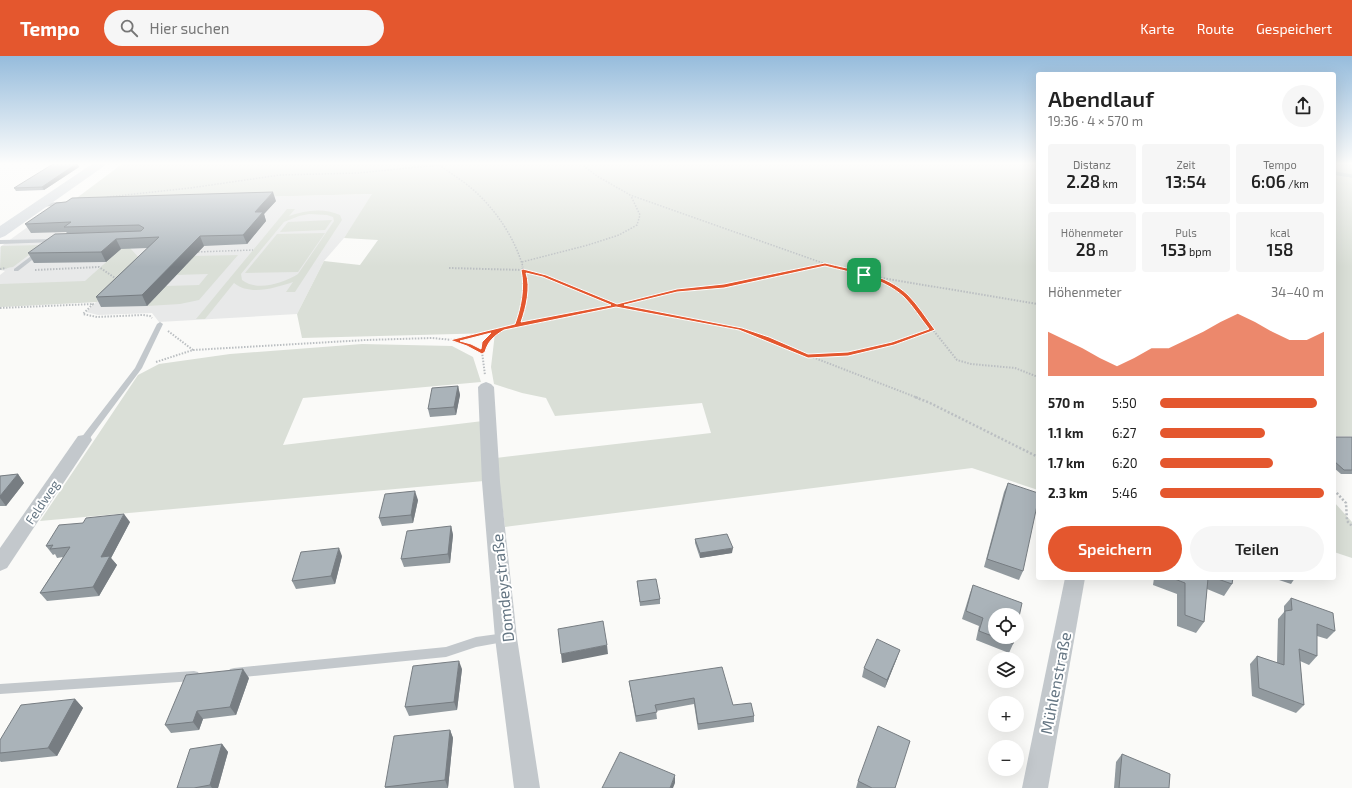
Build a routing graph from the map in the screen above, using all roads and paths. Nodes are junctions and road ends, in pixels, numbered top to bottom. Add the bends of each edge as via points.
1 (51, 198) edge
2 (481, 198) edge
3 (632, 198) edge
4 (638, 198) edge
5 (61, 204) edge
6 (41, 205) junction
7 (7, 224) edge
8 (0, 233) edge
9 (0, 242) edge
10 (252, 250) dead end
11 (192, 252) edge
12 (522, 262) junction
13 (825, 264) junction
14 (449, 268) dead end
15 (16, 270) joint
16 (523, 270) junction
17 (871, 276) junction
18 (120, 281) edge
19 (1036, 304) edge
20 (616, 305) junction
21 (0, 308) edge
22 (160, 324) junction
23 (517, 325) junction
24 (502, 329) junction
25 (932, 330) junction
26 (453, 340) junction
27 (193, 350) junction
28 (482, 352) junction
29 (808, 356) junction
30 (138, 368) junction
31 (1036, 376) edge
32 (486, 387) joint
33 (84, 440) joint
34 (1036, 456) edge
35 (1336, 492) edge
36 (1352, 526) edge
37 (0, 563) edge
38 (1075, 580) edge
39 (506, 638) junction
40 (223, 674) edge
41 (208, 675) edge
42 (0, 688) edge
43 (527, 788) edge
44 (1034, 788) edge

1 - 6 main road
2 - 12 path via 509,237
3 - 12 path via 640,215 637,225 620,235
4 - 13 path
5 - 6 lane
6 - 7 main road
7 - 8 main road
9 - 15 lane via 57,240
10 - 11 path
12 - 16 path
13 - 17 path
13 - 20 path via 724,286 677,291
14 - 16 path
15 - 18 path via 99,267
16 - 20 path
16 - 23 path via 524,295
17 - 19 path
17 - 25 path via 906,296
20 - 23 path
20 - 29 path via 740,329
21 - 22 path via 93,304 83,314 97,317 143,315 150,316
22 - 27 path
22 - 30 lane
23 - 24 path
24 - 26 path
24 - 28 path via 485,342
25 - 29 path via 894,344 848,354
25 - 31 path via 957,360 971,364 1015,368
26 - 27 path via 366,340
26 - 28 path
27 - 30 path
28 - 32 path
29 - 34 path via 930,403
30 - 33 lane
32 - 39 street, Domdeystraße via 491,482
33 - 37 street, Feldweg
35 - 36 path via 1346,503 1347,521
38 - 44 street, Mühlenstraße
39 - 40 lane via 476,642 446,652
39 - 43 street, Domdeystraße
41 - 42 lane

